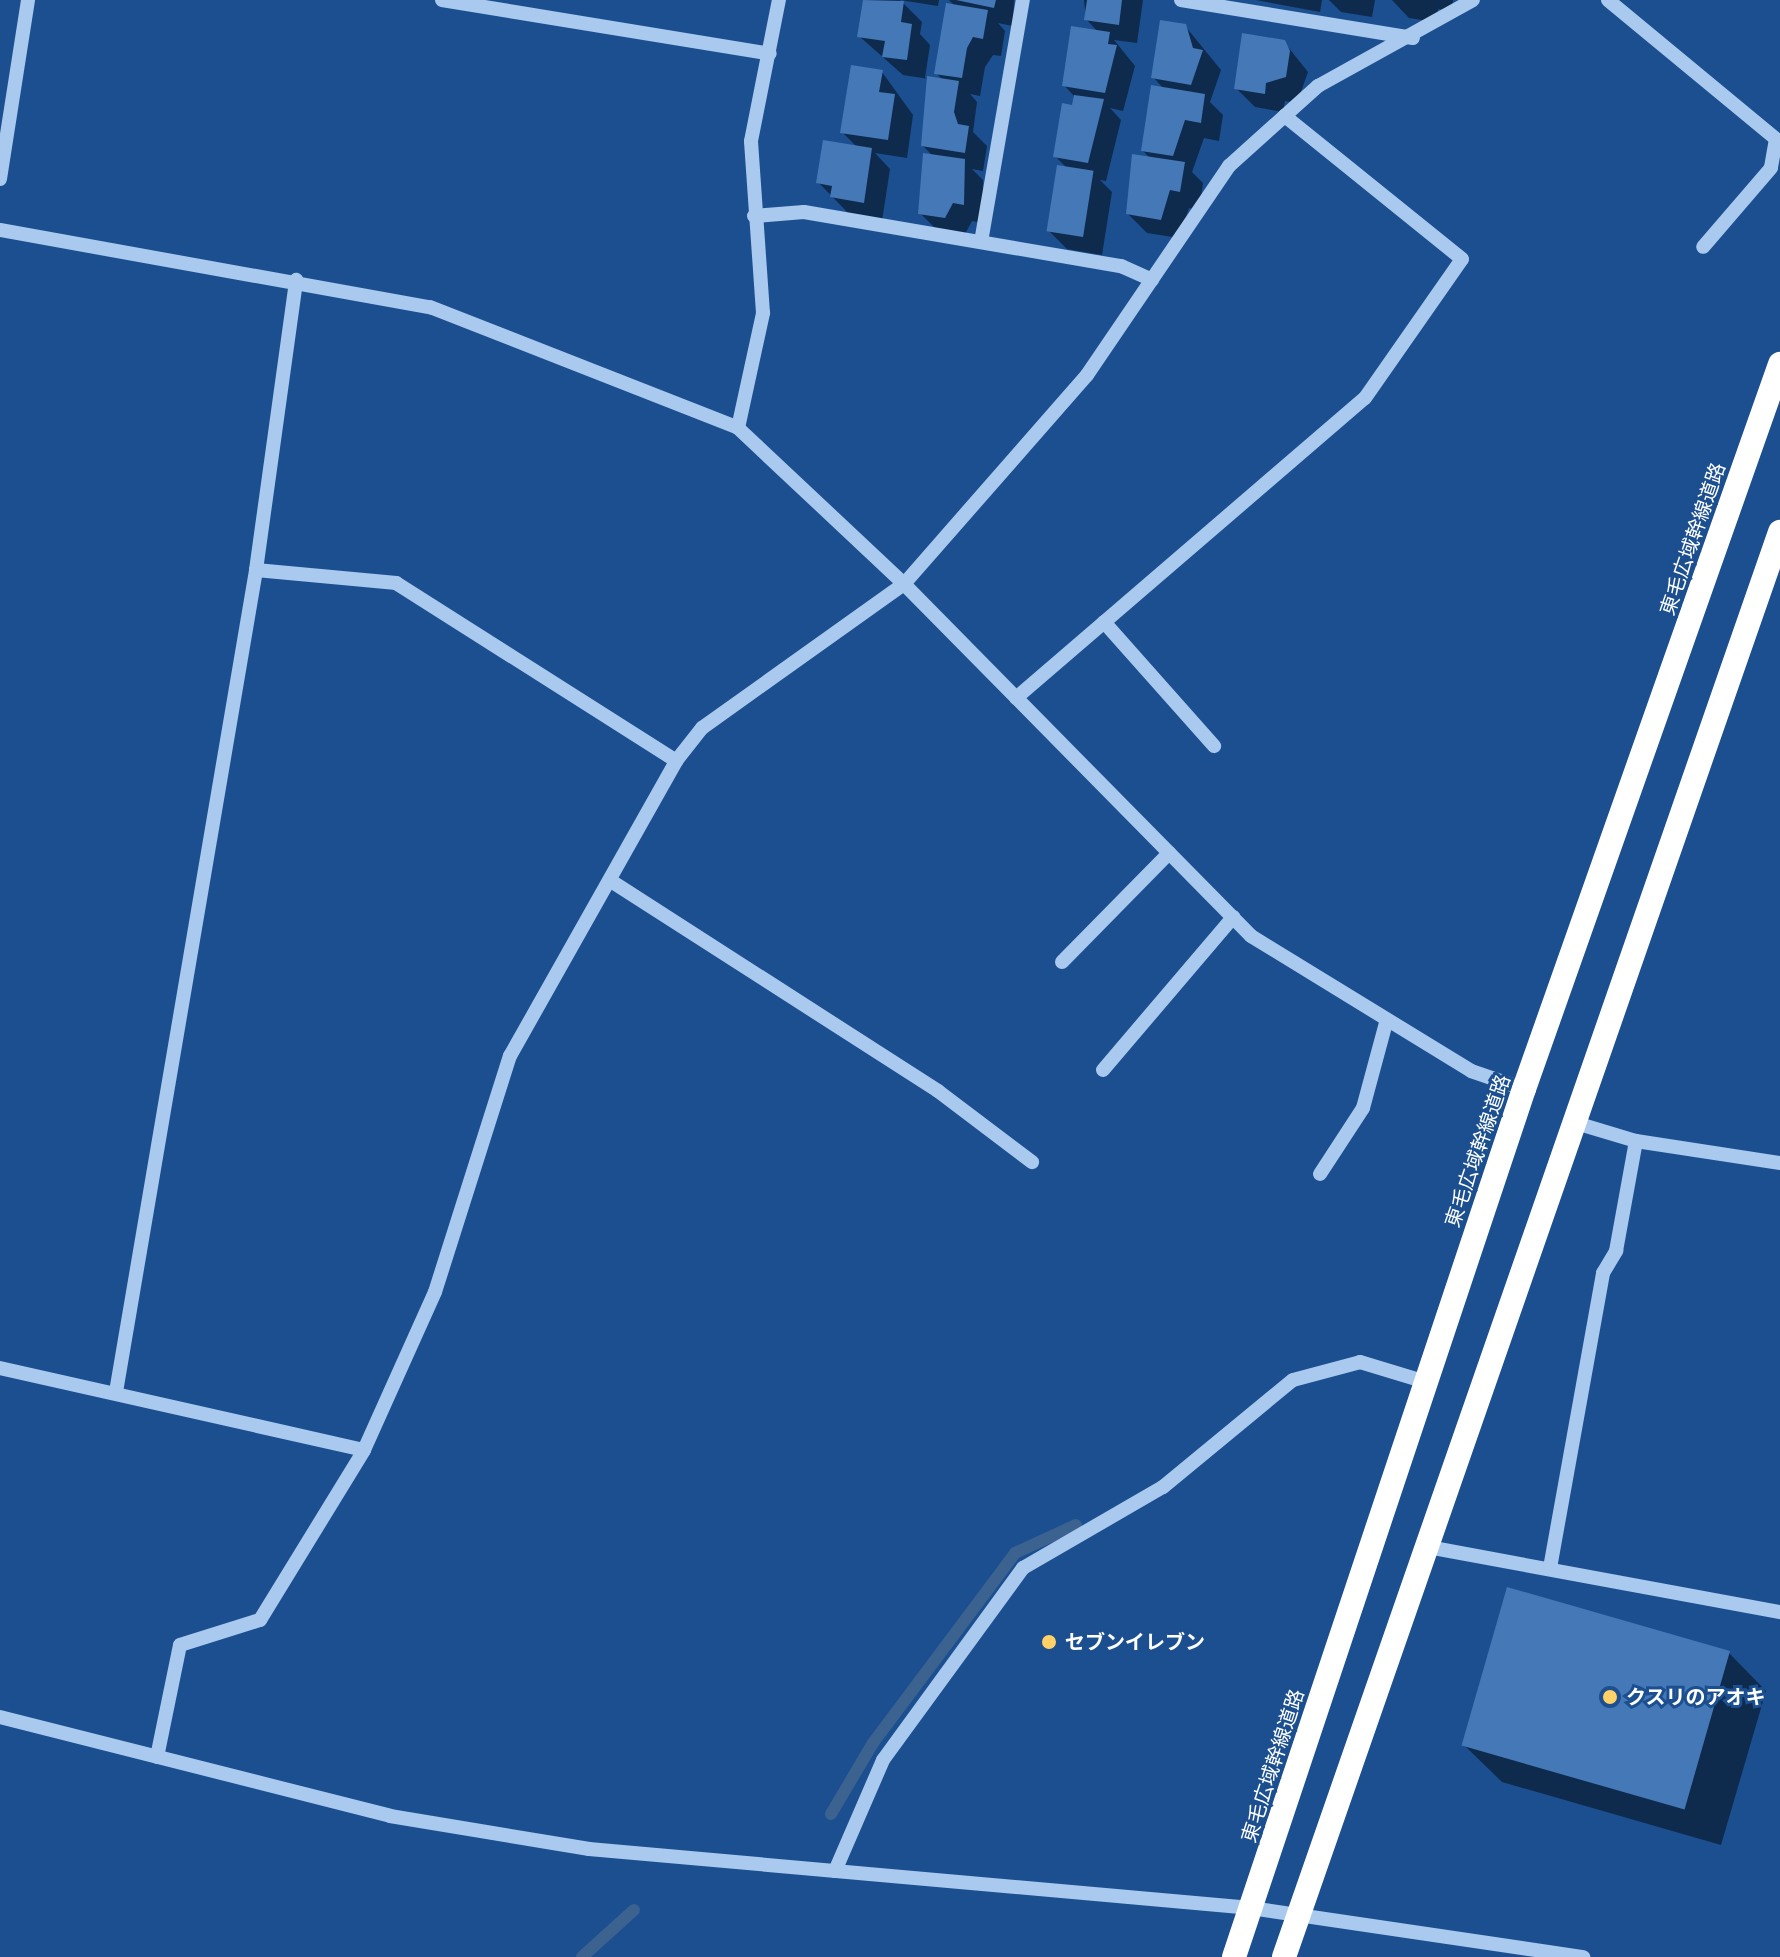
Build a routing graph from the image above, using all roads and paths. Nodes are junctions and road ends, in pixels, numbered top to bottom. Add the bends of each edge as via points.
1 (28, 0) edge
2 (442, 0) edge
3 (779, 0) edge
4 (1023, 0) edge
5 (1181, 0) edge
6 (1473, 0) edge
7 (1608, 0) edge
8 (1413, 38) junction
9 (770, 54) junction
10 (1285, 116) junction
11 (0, 179) edge
12 (754, 216) junction
13 (0, 230) edge
14 (981, 242) junction
15 (1703, 247) dead end
16 (296, 280) junction
17 (1152, 280) junction
18 (1780, 364) edge
19 (738, 428) junction
20 (1780, 532) edge
21 (256, 570) junction
22 (904, 584) junction
23 (1104, 622) junction
24 (1016, 698) junction
25 (1214, 746) dead end
26 (676, 761) junction
27 (1169, 853) junction
28 (611, 881) junction
29 (1233, 917) junction
30 (1062, 962) dead end
31 (1386, 1023) junction
32 (1103, 1070) dead end
33 (1524, 1089) junction
34 (1576, 1123) junction
35 (1636, 1141) junction
36 (1032, 1162) dead end
37 (1780, 1163) edge
38 (1320, 1174) dead end
39 (0, 1368) edge
40 (1426, 1382) junction
41 (116, 1392) junction
42 (364, 1450) junction
43 (1428, 1547) junction
44 (1550, 1568) junction
45 (1780, 1612) edge
46 (0, 1717) edge
47 (157, 1757) junction
48 (835, 1871) junction
49 (1251, 1908) junction
50 (1299, 1913) junction
51 (1234, 1957) edge
52 (1284, 1957) edge
53 (1583, 1957) edge

1 - 11 street
2 - 9 street
3 - 9 street
4 - 14 street
5 - 8 street
6 - 8 street
7 - 15 street via 1776,139 1771,168
8 - 10 street via 1318,86
9 - 12 street via 751,141
10 - 17 street via 1229,166
10 - 23 street via 1462,259 1365,398
12 - 14 street via 804,212
12 - 19 street via 763,313
13 - 16 street
14 - 17 street via 1121,266
16 - 19 street via 430,307
16 - 21 street
17 - 22 street via 1041,432
18 - 33 highway, 東毛広域幹線道路
19 - 22 street
20 - 34 highway
21 - 26 street via 396,583
21 - 41 street
22 - 24 street
22 - 26 street via 702,728
23 - 24 street
23 - 25 street
24 - 27 street
26 - 28 street
27 - 29 street
27 - 30 street
28 - 36 street via 938,1091
28 - 42 street via 510,1056 435,1292
29 - 31 street
29 - 32 street
31 - 33 street via 1471,1071
31 - 38 street via 1363,1108
33 - 40 highway, 東毛広域幹線道路
34 - 35 street
34 - 43 highway
35 - 37 street
35 - 44 street via 1616,1251 1603,1273
39 - 41 street
40 - 48 street via 1360,1362 1293,1380 1163,1487 1023,1568 883,1760
40 - 49 highway, 東毛広域幹線道路
41 - 42 street
42 - 47 street via 260,1620 180,1645
43 - 44 street
43 - 50 highway
44 - 45 street
46 - 47 street
47 - 48 street via 482,1831 589,1849
48 - 49 street
49 - 50 street
49 - 51 highway, 東毛広域幹線道路
50 - 52 highway
50 - 53 street

